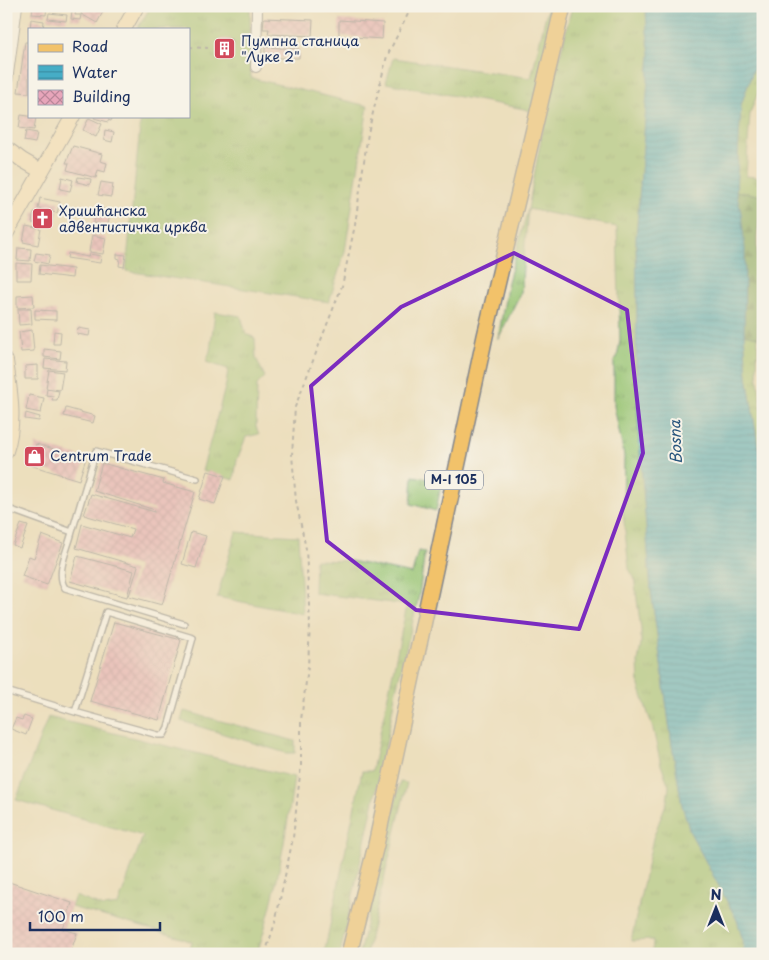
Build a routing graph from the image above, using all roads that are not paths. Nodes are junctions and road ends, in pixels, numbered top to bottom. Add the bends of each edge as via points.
1 (17, 6) edge
2 (137, 6) edge
3 (257, 6) edge
4 (563, 6) edge
5 (125, 28) edge
6 (256, 67) dead end
7 (6, 89) edge
8 (72, 118) edge
9 (6, 148) edge
10 (41, 171) junction
11 (7, 230) edge
12 (6, 361) edge
13 (6, 451) edge
14 (197, 479) dead end
15 (6, 508) edge
16 (72, 532) junction
17 (184, 624) dead end
18 (6, 691) edge
19 (75, 712) junction
20 (349, 954) edge

1 - 7 street
2 - 5 street
3 - 6 street
4 - 20 main road, M-I 105 via 485,336 376,845
8 - 10 street
9 - 10 street
10 - 11 street
12 - 13 street via 12,429
14 - 16 lane via 96,451
15 - 16 lane
16 - 17 lane via 61,574 65,588
18 - 19 lane
19 - 19 lane via 164,735 193,638 106,612

